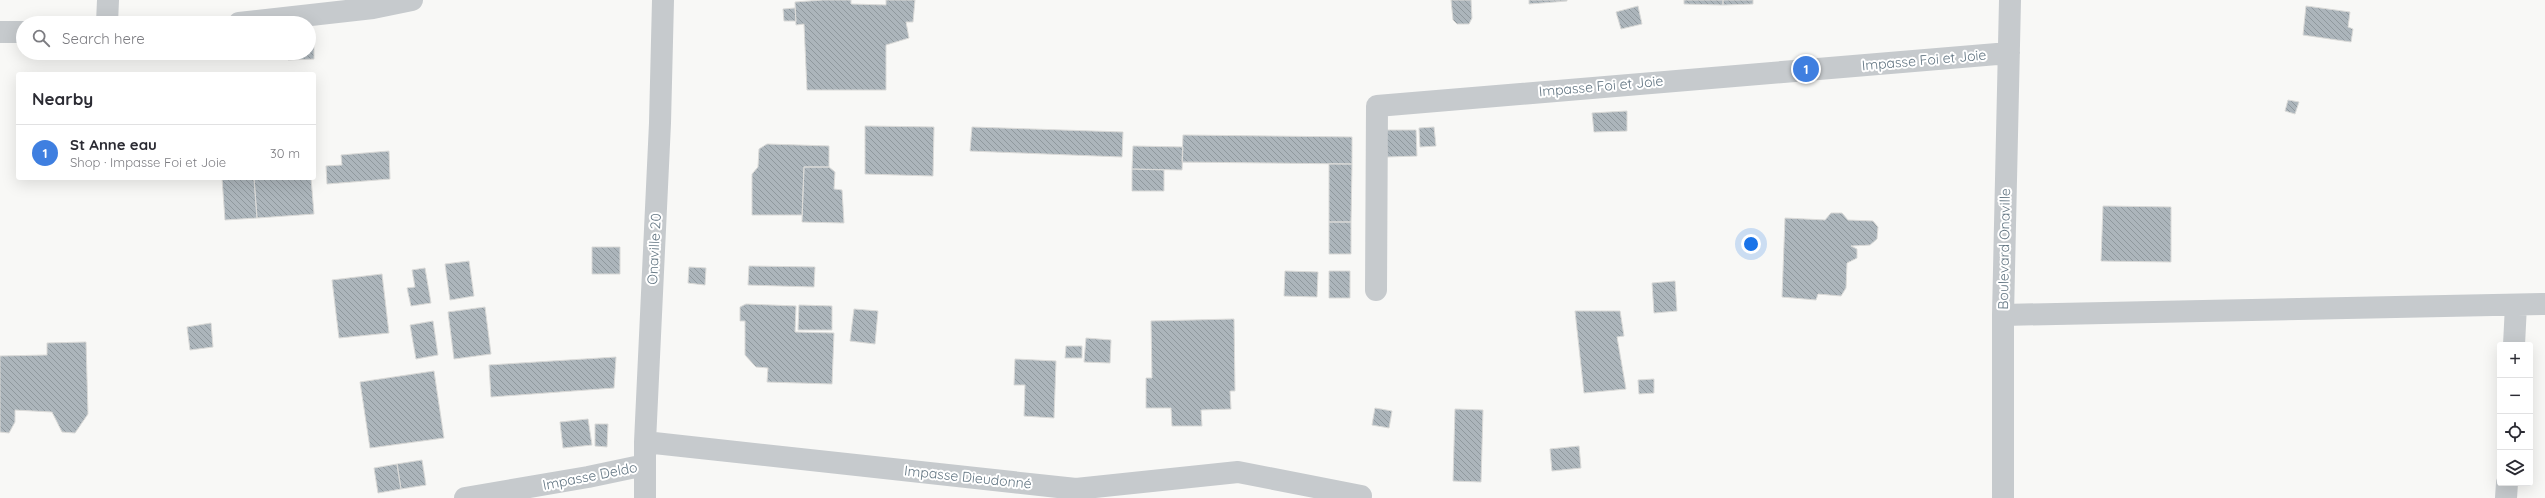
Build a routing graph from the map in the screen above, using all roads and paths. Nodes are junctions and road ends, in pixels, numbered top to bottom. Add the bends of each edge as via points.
1 (108, 0) edge
2 (412, 0) edge
3 (663, 0) edge
4 (2010, 0) edge
5 (107, 16) edge
6 (302, 16) edge
7 (0, 32) edge
8 (16, 32) edge
9 (2009, 53) junction
10 (1376, 290) dead end
11 (2545, 304) edge
12 (2516, 305) junction
13 (2002, 315) junction
14 (2514, 342) edge
15 (645, 442) junction
16 (645, 465) junction
17 (2507, 486) edge
18 (1361, 496) dead end
19 (465, 498) edge
20 (645, 498) edge
21 (2003, 498) edge
22 (2506, 498) edge

1 - 5 street
2 - 6 street via 373,8
3 - 15 street, Onaville 20 via 660,123
4 - 9 street, Boulevard Onaville
7 - 8 street
9 - 10 street, Impasse Foi et Joie via 1377,106
9 - 13 street, Boulevard Onaville
11 - 12 street
12 - 13 street
12 - 14 street
13 - 21 street, Boulevard Onaville
15 - 16 street, Onaville 20
15 - 18 street, Impasse Dieudonné via 1076,489 1238,472
16 - 19 street, Impasse Deldo
16 - 20 street, Onaville 20
17 - 22 street

